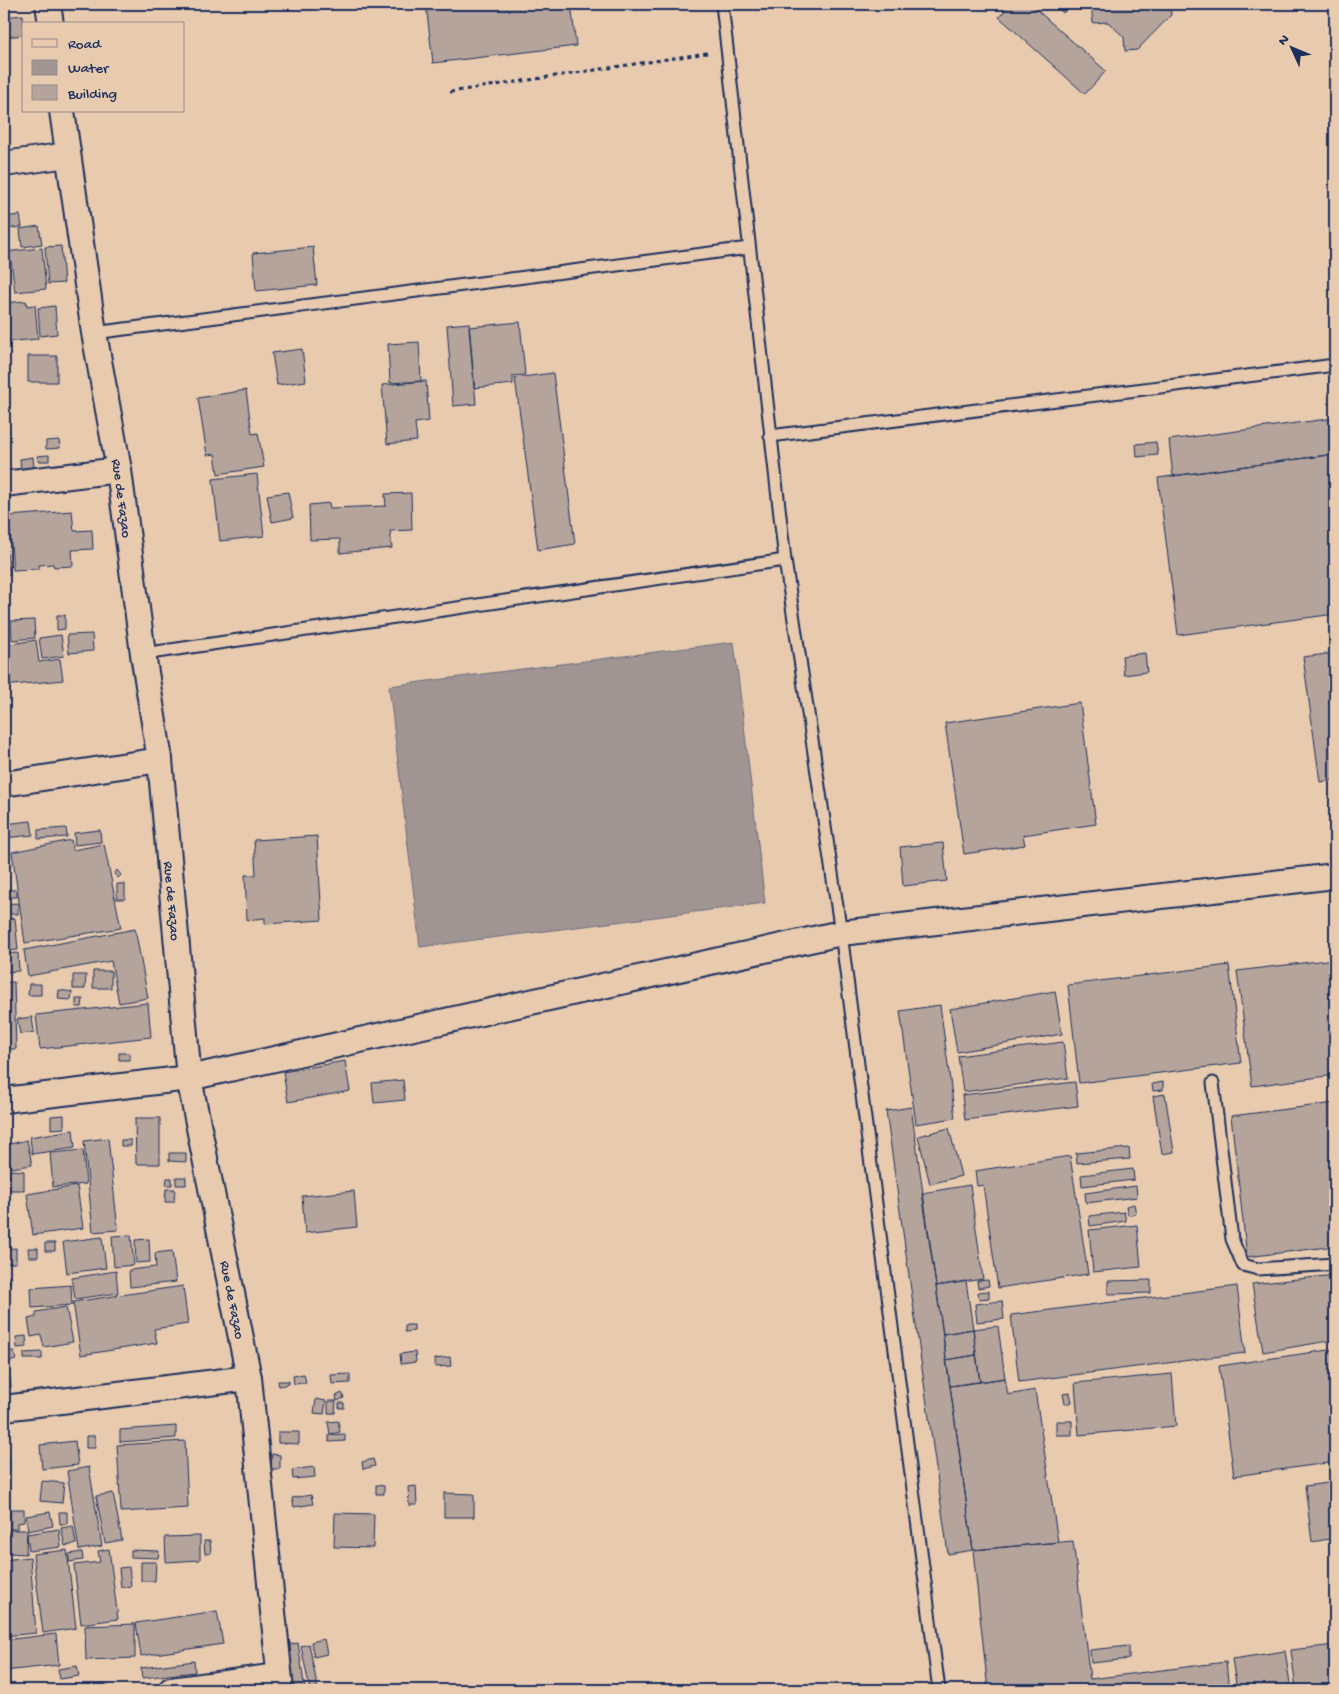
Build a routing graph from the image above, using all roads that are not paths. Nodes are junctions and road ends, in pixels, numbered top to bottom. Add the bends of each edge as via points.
1 (48, 4) edge
2 (722, 4) edge
3 (51, 22) edge
4 (62, 112) edge
5 (68, 155) junction
6 (4, 164) edge
7 (749, 248) junction
8 (94, 333) junction
9 (1335, 365) edge
10 (770, 436) junction
11 (119, 470) junction
12 (4, 484) edge
13 (785, 560) junction
14 (143, 654) junction
15 (160, 760) junction
16 (4, 784) edge
17 (1335, 876) edge
18 (841, 933) junction
19 (189, 1078) junction
20 (1213, 1083) dead end
21 (4, 1100) edge
22 (1335, 1264) edge
23 (250, 1378) junction
24 (4, 1408) edge
25 (279, 1683) edge
26 (171, 1690) edge
27 (939, 1690) edge

1 - 3 street
2 - 7 lane
4 - 5 street, Rue de Fazao
5 - 6 street
5 - 8 street, Rue de Fazao
7 - 8 lane
7 - 10 lane
8 - 11 street, Rue de Fazao
9 - 10 lane
10 - 13 lane
11 - 12 street
11 - 14 street, Rue de Fazao
13 - 14 lane
13 - 18 lane
14 - 15 street, Rue de Fazao
15 - 16 street
15 - 19 street, Rue de Fazao
17 - 18 street
18 - 19 street
18 - 27 lane
19 - 21 street
19 - 23 street, Rue de Fazao
20 - 22 lane via 1232,1239 1243,1265 1258,1269
23 - 24 street
23 - 25 street, Rue de Fazao
25 - 26 street

